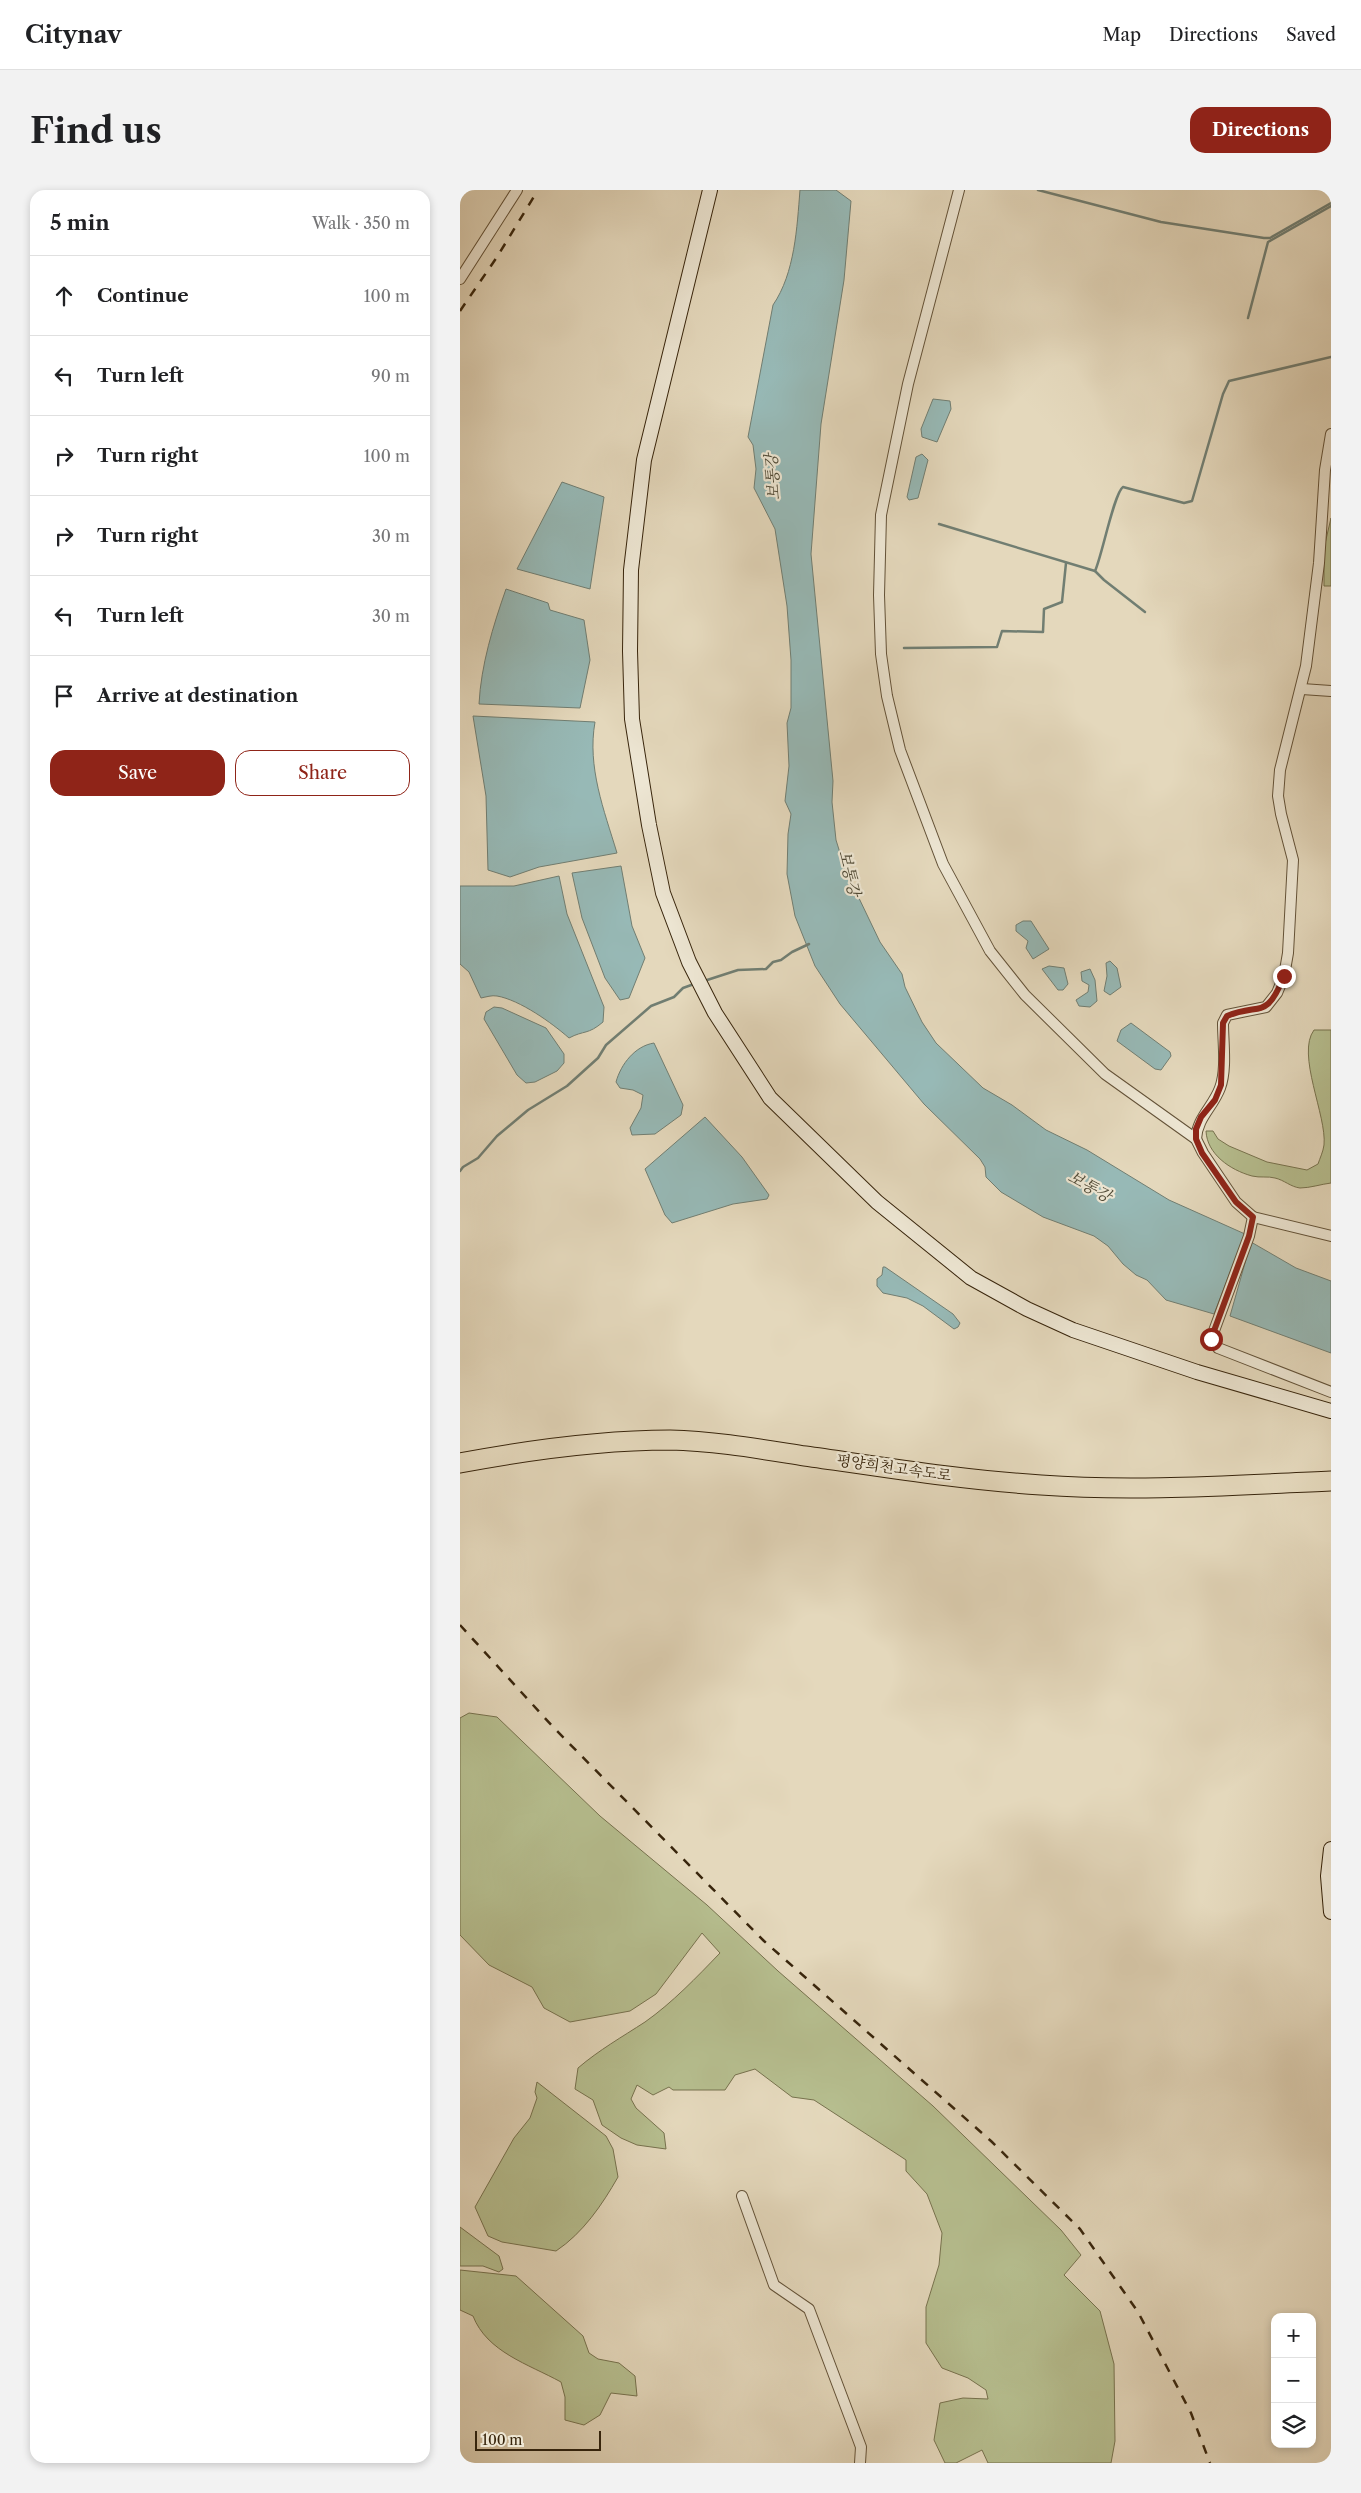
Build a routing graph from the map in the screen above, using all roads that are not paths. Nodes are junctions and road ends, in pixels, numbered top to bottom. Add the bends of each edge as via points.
1 (516, 190) edge
2 (710, 190) edge
3 (959, 190) edge
4 (460, 279) edge
5 (1331, 434) edge
6 (1302, 689) junction
7 (1331, 691) edge
8 (1196, 1139) junction
9 (1253, 1217) junction
10 (1331, 1236) edge
11 (1331, 1392) edge
12 (1331, 1411) edge
13 (460, 1463) edge
14 (460, 1472) edge
15 (1331, 1481) edge
16 (1331, 1490) edge
17 (1331, 1849) edge
18 (1331, 1912) edge
19 (742, 2196) dead end
20 (860, 2463) edge

1 - 4 street
2 - 12 main road via 644,460 631,579 630,686 640,774 663,893 689,962 725,1029 770,1098 870,1196 972,1278 1074,1330 1197,1372
3 - 8 street via 908,384 881,515 881,654 900,750 942,864 990,951 1044,1016 1105,1074
5 - 6 street via 1325,470 1319,563
6 - 7 street
6 - 8 street via 1286,738 1278,796 1293,860 1284,976 1277,994 1266,1007 1227,1016 1223,1023 1221,1085 1215,1100 1201,1117
8 - 9 street via 1236,1202
9 - 10 street
9 - 11 street via 1211,1339 1218,1348
13 - 15 highway, 평양희천고속도로 via 518,1452 600,1443 670,1440 715,1443 938,1475 1042,1485 1154,1487
14 - 16 highway, 평양희천고속도로 via 528,1460 646,1452 753,1457 1046,1495 1144,1496
17 - 18 main road via 1328,1876
19 - 20 street via 774,2285 808,2309 861,2447

